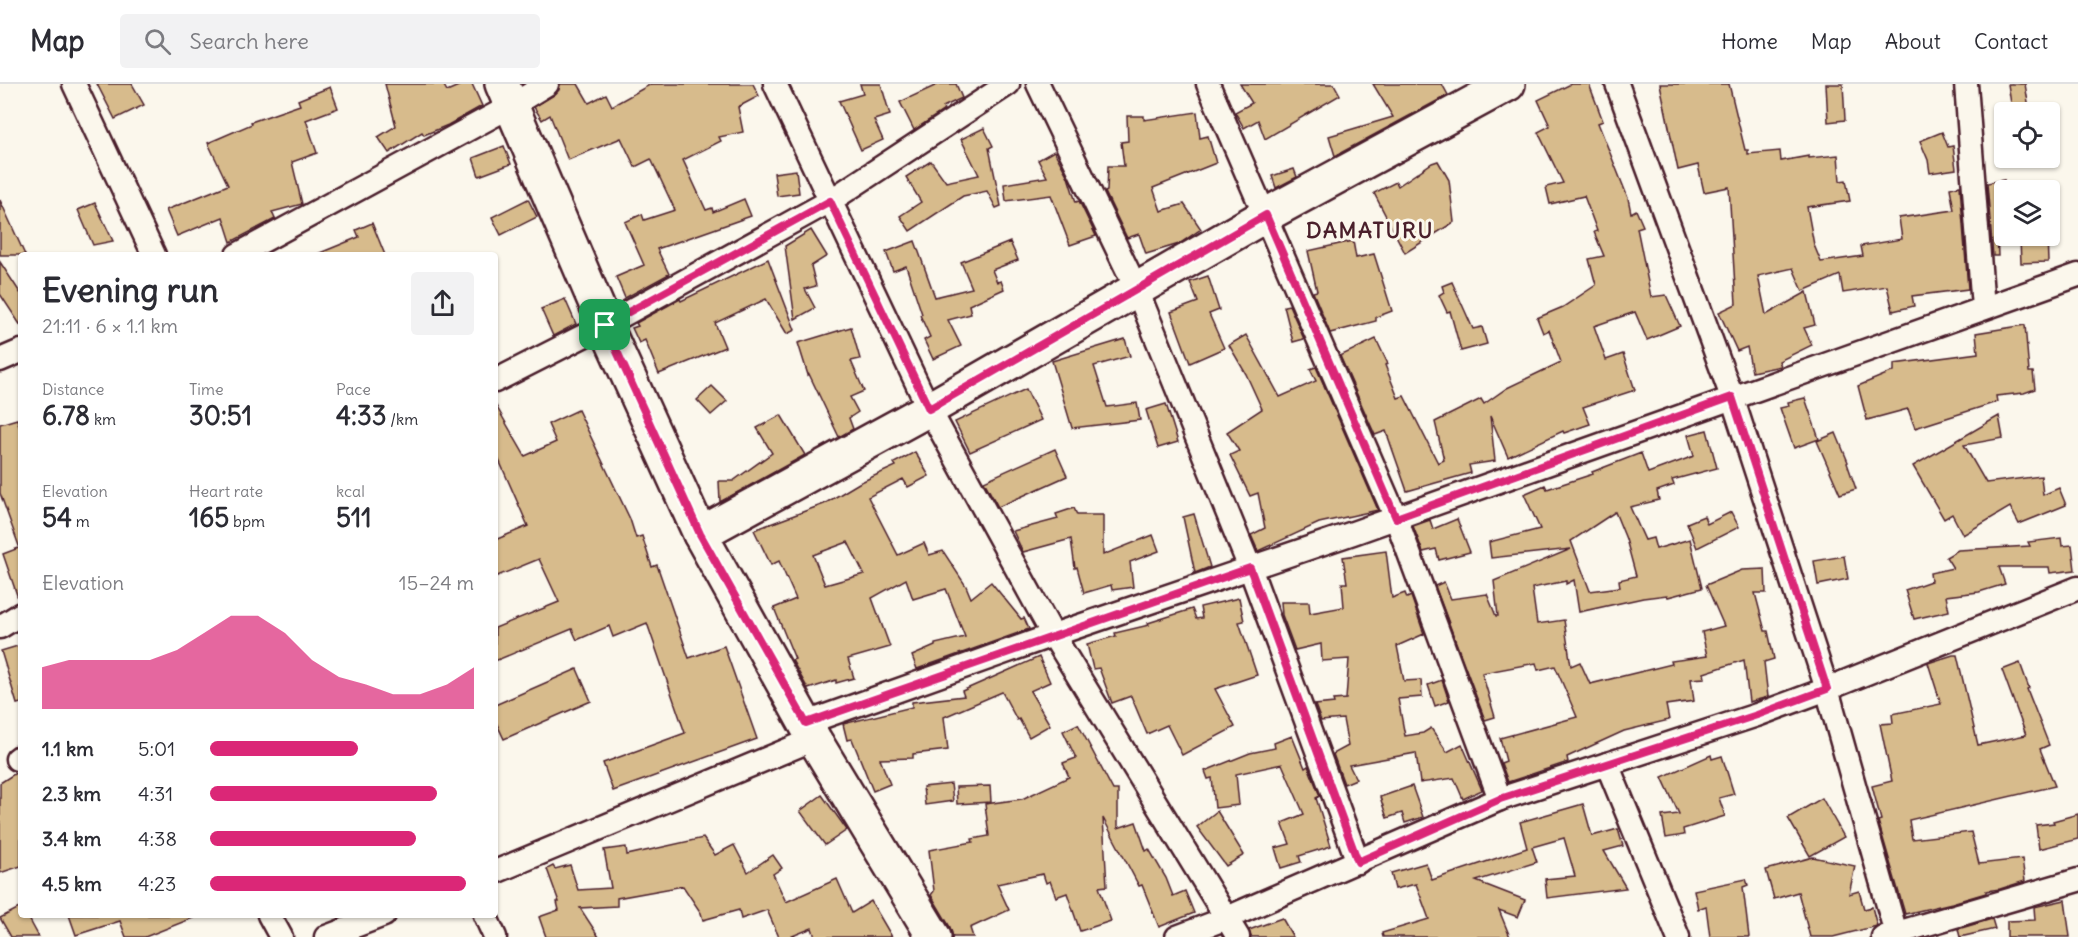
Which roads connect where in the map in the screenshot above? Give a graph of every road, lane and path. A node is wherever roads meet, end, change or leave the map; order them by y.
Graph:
1 (74, 84) edge
2 (547, 84) edge
3 (775, 84) edge
4 (1008, 84) edge
5 (1038, 84) edge
6 (1208, 84) edge
7 (1508, 84) edge
8 (1617, 84) edge
9 (1966, 84) edge
10 (507, 95) edge
11 (830, 201) junction
12 (1266, 215) junction
13 (152, 252) edge
14 (242, 252) edge
15 (2078, 275) edge
16 (1137, 290) junction
17 (1983, 308) junction
18 (605, 325) junction
19 (18, 352) edge
20 (0, 360) edge
21 (498, 379) edge
22 (1732, 397) junction
23 (929, 409) junction
24 (1396, 518) junction
25 (700, 534) junction
26 (1250, 568) junction
27 (2078, 588) edge
28 (18, 616) edge
29 (0, 627) edge
30 (1053, 635) junction
31 (1827, 689) junction
32 (810, 731) junction
33 (1608, 764) junction
34 (1500, 799) junction
35 (1358, 862) junction
36 (498, 871) edge
37 (2078, 880) edge
38 (271, 918) edge
39 (376, 918) edge
40 (486, 918) edge
41 (1233, 928) edge
42 (1892, 936) edge
43 (281, 937) edge
44 (326, 937) edge
45 (495, 937) edge
46 (934, 937) edge
47 (1177, 937) edge
48 (1678, 937) edge

1 - 13 street
2 - 10 street
3 - 11 street
4 - 11 street
5 - 16 street
6 - 12 street
7 - 12 street
8 - 22 street
9 - 17 street
10 - 14 street
10 - 18 street
11 - 18 street
11 - 23 street
12 - 16 street
12 - 24 street
15 - 17 street
16 - 23 street
16 - 26 street
17 - 22 street
18 - 21 street
18 - 25 street
19 - 20 street
22 - 24 street
22 - 31 street
23 - 25 street
23 - 30 street
24 - 26 street
24 - 34 street
25 - 32 street
26 - 30 street
26 - 35 street
27 - 31 street
28 - 29 street
30 - 32 street
30 - 41 street
31 - 33 street
31 - 42 street
32 - 36 street
32 - 46 street
33 - 34 street
33 - 48 street
34 - 35 street
35 - 41 street
37 - 42 street
38 - 43 street
39 - 44 street
40 - 45 street
41 - 47 street

